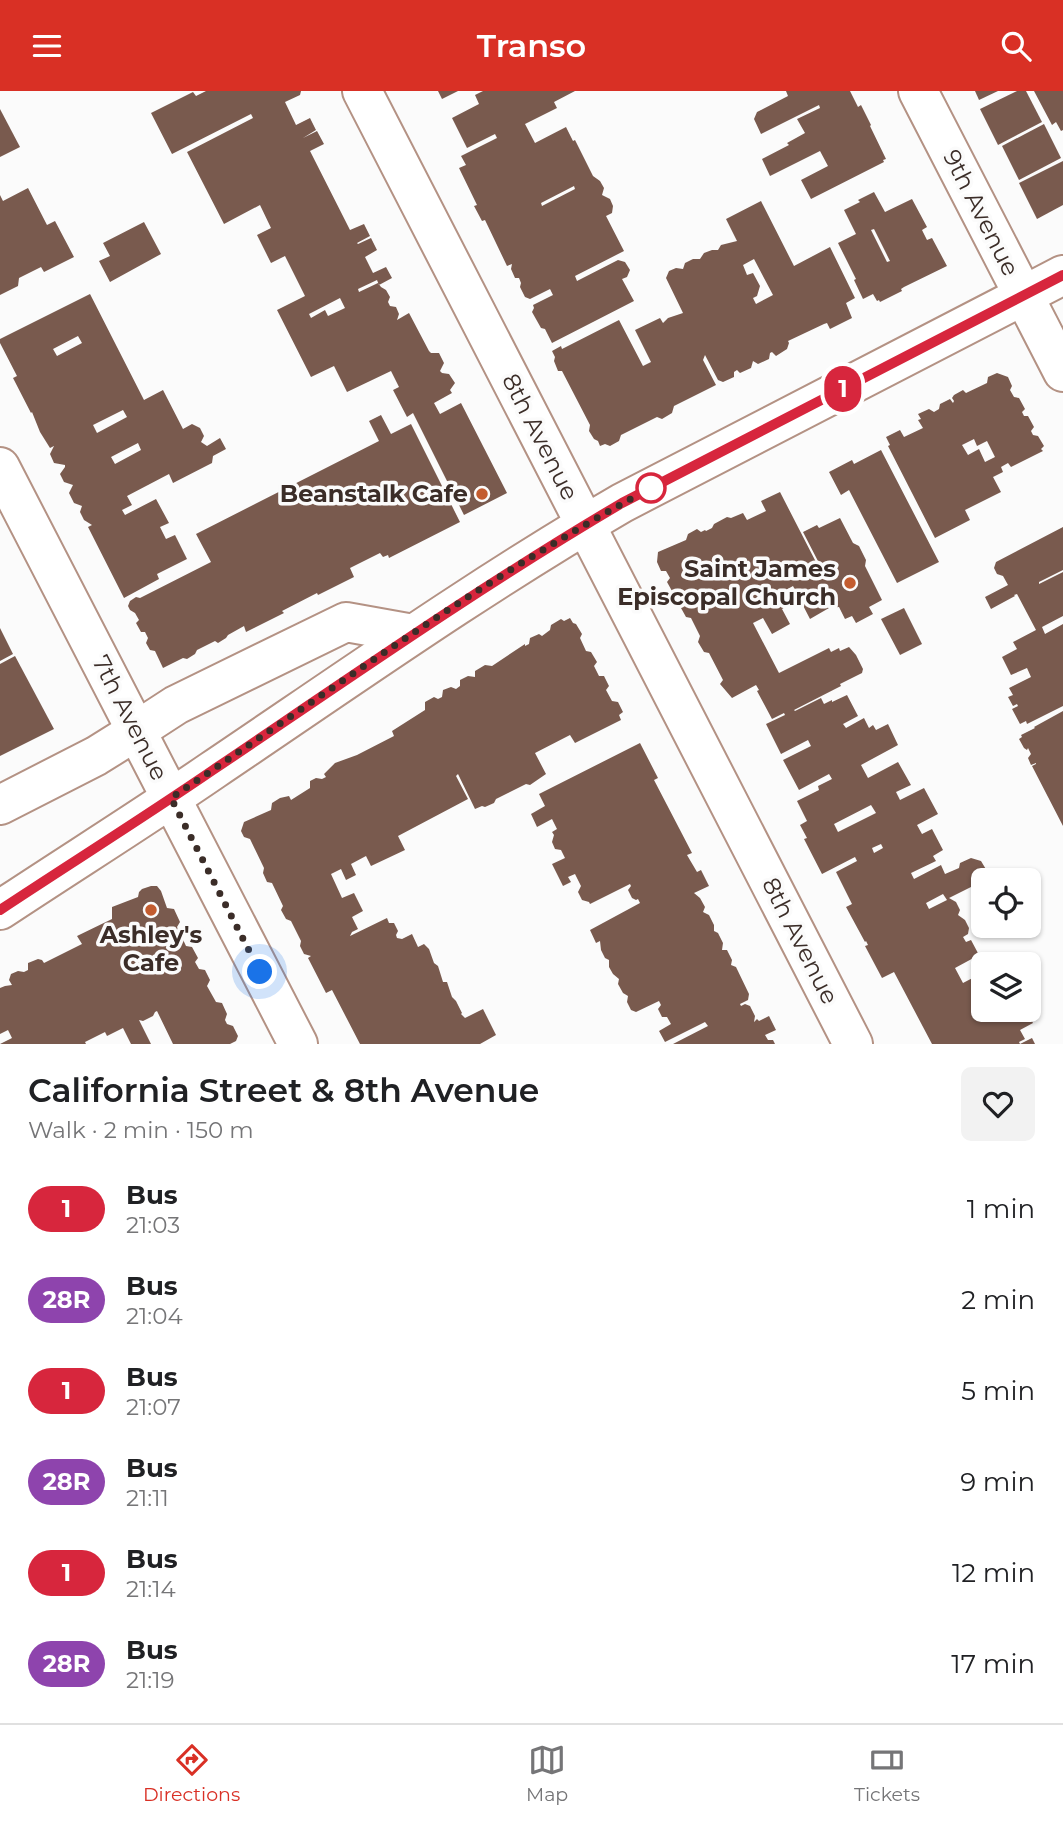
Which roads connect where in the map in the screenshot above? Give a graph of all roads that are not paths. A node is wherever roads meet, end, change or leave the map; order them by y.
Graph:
1 (362, 91) edge
2 (918, 91) edge
3 (1063, 275) edge
4 (1024, 296) junction
5 (1063, 372) edge
6 (0, 467) edge
7 (585, 524) junction
8 (413, 634) junction
9 (136, 731) junction
10 (171, 798) junction
11 (0, 805) edge
12 (0, 909) edge
13 (298, 1044) edge
14 (853, 1044) edge

1 - 7 street, 8th Avenue
2 - 4 street, 9th Avenue
3 - 4 street
4 - 5 street, 9th Avenue
4 - 7 street
6 - 9 street, 7th Avenue
7 - 8 street
7 - 14 street, 8th Avenue
8 - 9 street
8 - 10 street
9 - 10 street, 7th Avenue
9 - 11 street
10 - 12 street
10 - 13 street, 7th Avenue

